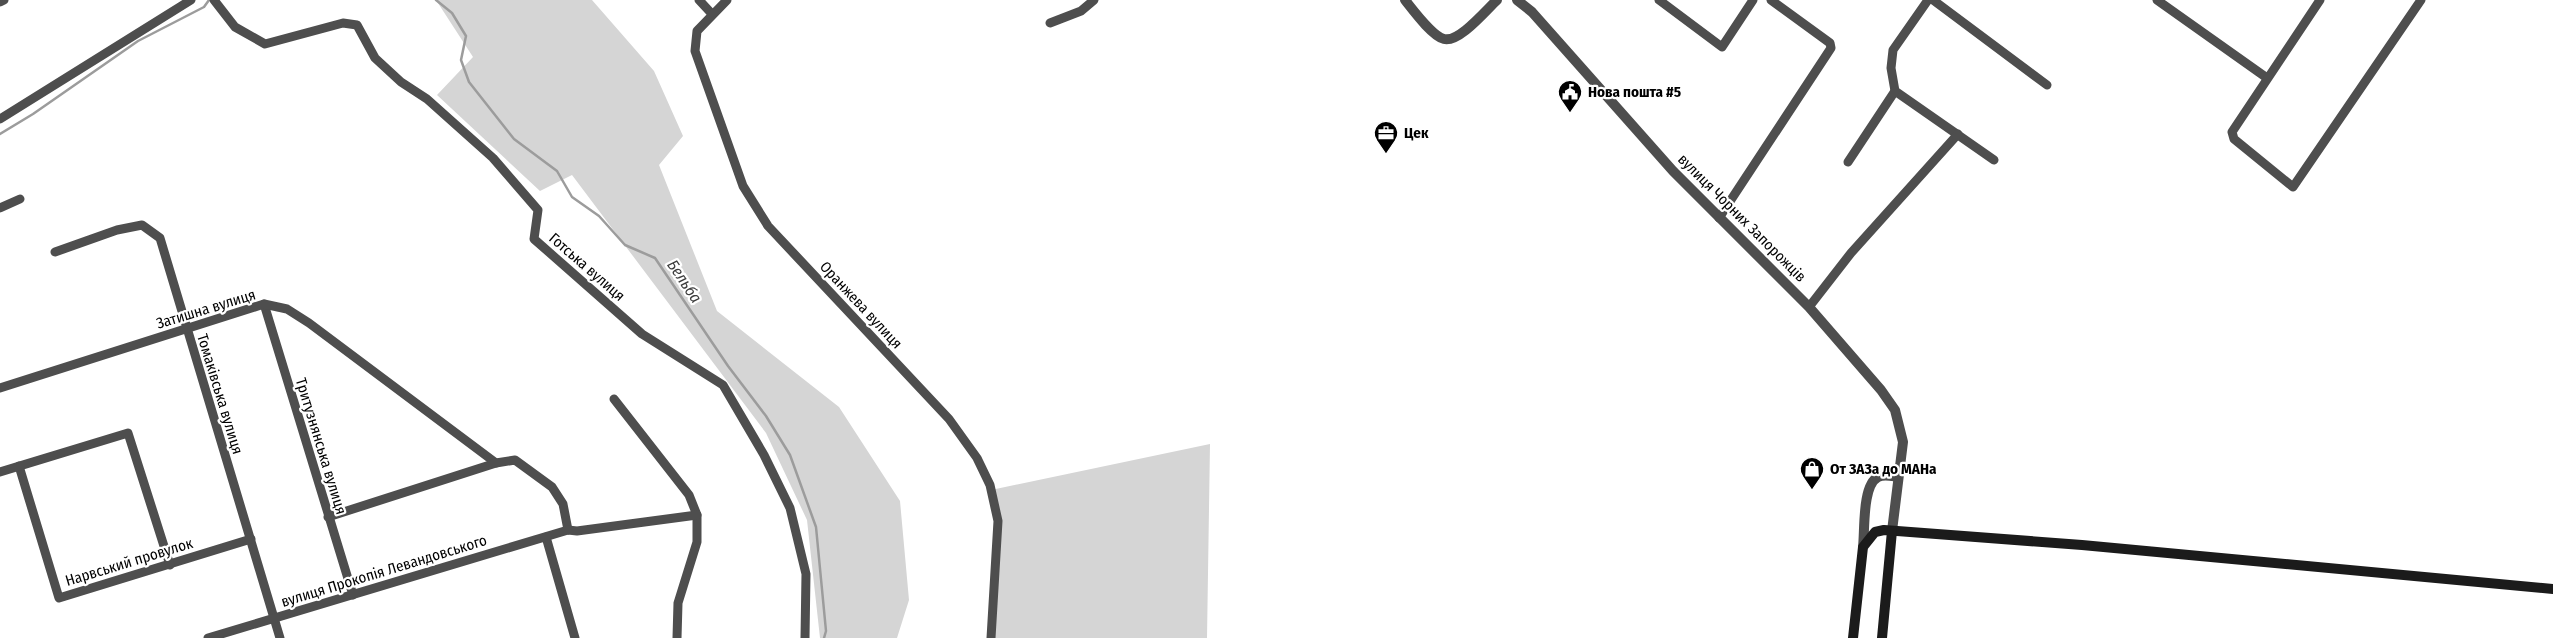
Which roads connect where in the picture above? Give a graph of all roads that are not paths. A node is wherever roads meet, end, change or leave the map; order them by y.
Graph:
1 (4, 0) edge
2 (191, 0) edge
3 (699, 0) edge
4 (727, 0) edge
5 (1094, 0) edge
6 (1405, 0) edge
7 (1496, 0) edge
8 (1518, 0) edge
9 (1659, 0) edge
10 (1753, 0) edge
11 (1771, 0) edge
12 (2157, 0) edge
13 (2320, 0) edge
14 (2421, 0) edge
15 (1935, 1) edge
16 (0, 2) edge
17 (216, 3) edge
18 (712, 14) junction
19 (1050, 24) dead end
20 (2267, 78) junction
21 (2047, 85) dead end
22 (1895, 91) junction
23 (0, 119) edge
24 (1958, 134) junction
25 (1994, 160) dead end
26 (1848, 162) dead end
27 (20, 199) dead end
28 (0, 208) edge
29 (1719, 218) junction
30 (55, 252) dead end
31 (264, 304) junction
32 (1809, 307) junction
33 (185, 329) junction
34 (0, 388) edge
35 (614, 399) dead end
36 (496, 463) junction
37 (19, 466) junction
38 (0, 472) edge
39 (1898, 477) junction
40 (697, 515) junction
41 (328, 517) junction
42 (568, 530) junction
43 (1892, 531) junction
44 (546, 537) junction
45 (251, 539) junction
46 (1863, 547) junction
47 (170, 565) junction
48 (2553, 589) edge
49 (353, 595) junction
50 (274, 618) junction
51 (208, 638) edge
52 (280, 638) edge
53 (575, 638) edge
54 (677, 638) edge
55 (805, 638) edge
56 (991, 638) edge
57 (1853, 638) edge
58 (1882, 638) edge

1 - 16 street
2 - 23 street
3 - 18 street
4 - 18 street, Оранжева вулиця
5 - 19 street
6 - 7 street
8 - 29 street, вулиця Чорних Запорожців
9 - 10 street
11 - 29 street
12 - 20 street
13 - 20 street
14 - 20 street
15 - 21 street
15 - 22 street
17 - 55 street, Готська вулиця
18 - 56 street, Оранжева вулиця
22 - 24 street
22 - 26 street
24 - 25 street
24 - 32 street
27 - 28 street
29 - 32 street, вулиця Чорних Запорожців
30 - 33 street, Томаківська вулиця
31 - 33 street, Затишна вулиця
31 - 36 street, Затишна вулиця
31 - 41 street, Тритузнянська вулиця
32 - 39 street, вулиця Чорних Запорожців
33 - 34 street, Затишна вулиця
33 - 45 street, Томаківська вулиця
35 - 40 street
36 - 41 street
36 - 42 street
37 - 38 street
37 - 47 street
37 - 47 street, Нарвський провулок
39 - 43 street, вулиця Чорних Запорожців
39 - 46 street
40 - 42 street, вулиця Прокопія Левандовського
40 - 54 street
41 - 49 street, Тритузнянська вулиця
42 - 44 street, вулиця Прокопія Левандовського
43 - 46 main road
43 - 48 main road
43 - 58 main road, вулиця Чорних Запорожців
44 - 49 street, вулиця Прокопія Левандовського
44 - 53 street
45 - 47 street, Нарвський провулок
45 - 50 street, Томаківська вулиця
46 - 57 main road
49 - 50 street, вулиця Прокопія Левандовського
50 - 51 street, вулиця Прокопія Левандовського
50 - 52 street, Томаківська вулиця

